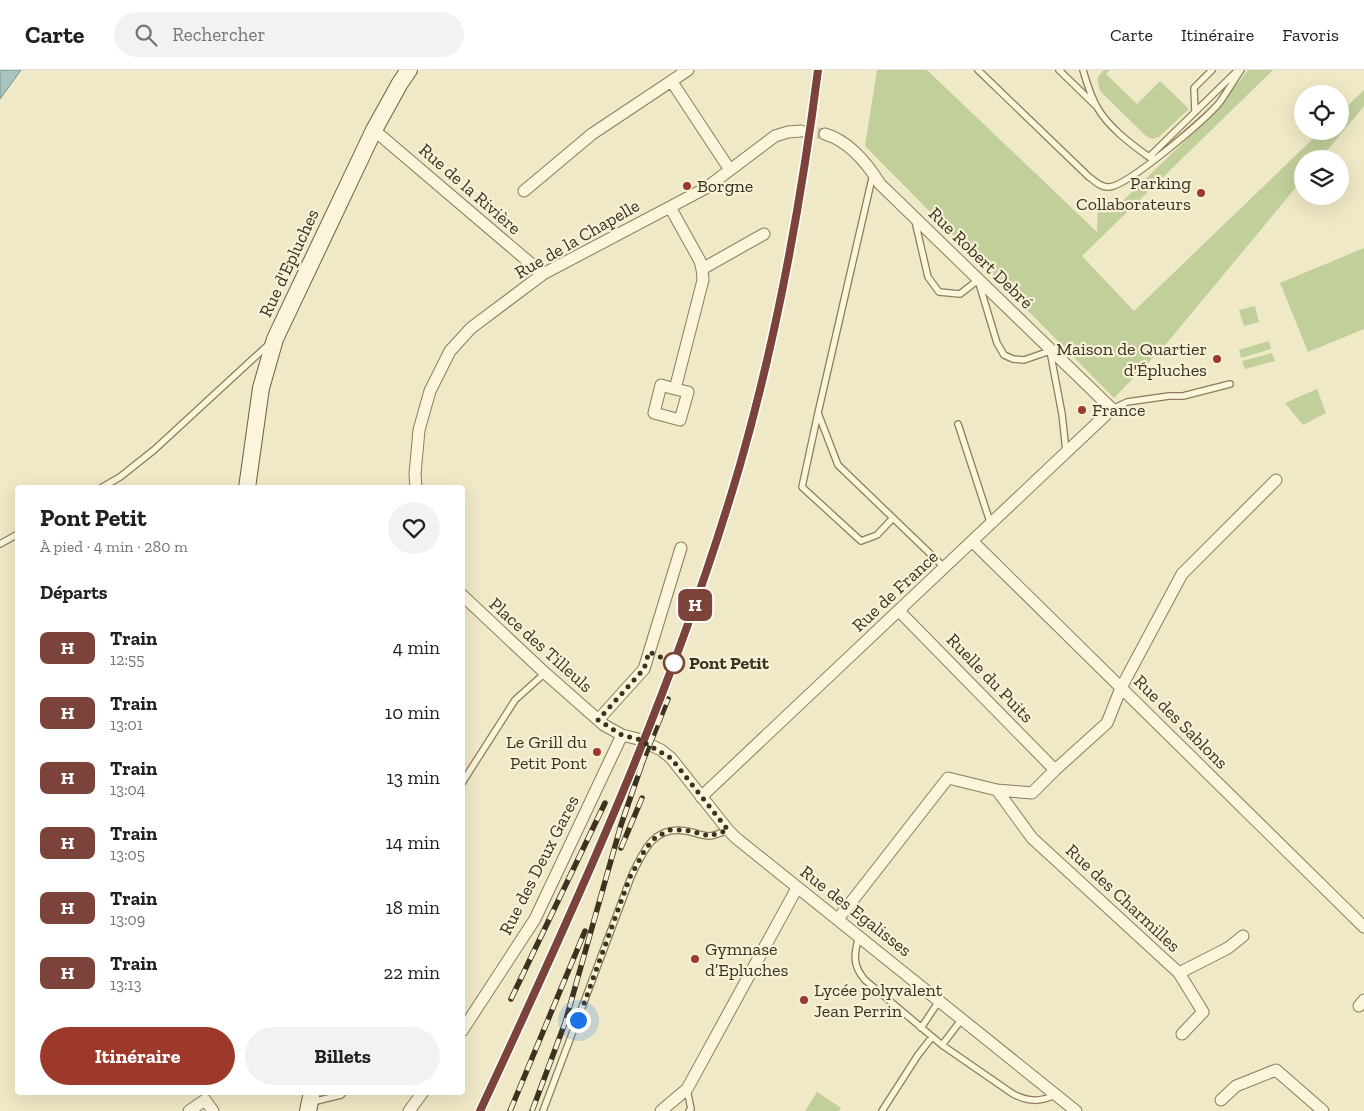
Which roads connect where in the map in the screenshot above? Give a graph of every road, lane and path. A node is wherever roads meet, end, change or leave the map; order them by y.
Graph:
1 (409, 70) edge
2 (688, 70) edge
3 (978, 70) edge
4 (1059, 70) edge
5 (1083, 70) edge
6 (1212, 70) edge
7 (1239, 70) edge
8 (672, 82) junction
9 (1098, 108) junction
10 (1195, 112) junction
11 (374, 130) junction
12 (801, 131) tunnel mouth
13 (825, 134) tunnel mouth
14 (1149, 157) junction
15 (1158, 157) junction
16 (730, 170) junction
17 (873, 173) junction
18 (524, 191) dead end
19 (670, 207) junction
20 (914, 217) junction
21 (764, 234) dead end
22 (702, 269) junction
23 (543, 274) junction
24 (978, 280) junction
25 (275, 339) junction
26 (1050, 350) junction
27 (1230, 384) dead end
28 (675, 388) dead end
29 (1112, 409) junction
30 (818, 414) junction
31 (958, 424) dead end
32 (1066, 453) junction
33 (1276, 480) dead end
34 (107, 485) edge
35 (247, 485) edge
36 (416, 485) edge
37 (894, 518) junction
38 (991, 525) junction
39 (15, 536) edge
40 (973, 542) junction
41 (0, 544) edge
42 (681, 548) dead end
43 (944, 568) junction
44 (465, 599) edge
45 (900, 611) junction
46 (546, 673) junction
47 (1121, 688) junction
48 (598, 720) junction
49 (622, 735) junction
50 (1055, 770) junction
51 (465, 778) edge
52 (997, 790) junction
53 (701, 797) junction
54 (728, 830) junction
55 (797, 888) junction
56 (838, 919) junction
57 (1364, 927) edge
58 (859, 936) junction
59 (1243, 936) dead end
60 (1179, 973) junction
61 (938, 1001) junction
62 (962, 1019) junction
63 (465, 1026) edge
64 (921, 1028) junction
65 (1182, 1034) dead end
66 (932, 1037) junction
67 (942, 1045) junction
68 (687, 1089) junction
69 (341, 1095) edge
70 (421, 1095) edge
71 (1055, 1095) junction
72 (206, 1096) edge
73 (1222, 1100) dead end
74 (310, 1102) edge
75 (189, 1111) edge
76 (213, 1111) edge
77 (408, 1111) edge
78 (543, 1111) edge
79 (660, 1111) edge
80 (689, 1111) edge
81 (882, 1111) edge
82 (1076, 1111) edge
83 (1323, 1111) edge

1 - 11 street, Rue d'Epluches
2 - 8 street
3 - 15 lane
4 - 9 lane
5 - 9 lane
6 - 10 lane
7 - 10 lane
7 - 15 lane
8 - 16 street
8 - 18 street
9 - 14 lane
10 - 14 lane
11 - 23 street, Rue de la Rivière
11 - 25 street, Rue d'Epluches
12 - 16 street, Rue de la Chapelle
13 - 17 street, Rue Robert Debré
14 - 15 lane
16 - 19 street, Rue de la Chapelle
17 - 20 street, Rue Robert Debré
17 - 30 lane
19 - 22 street
19 - 23 street, Rue de la Chapelle
20 - 24 street, Rue Robert Debré
20 - 24 lane
21 - 22 street
22 - 28 street
23 - 36 street, Rue de la Chapelle
24 - 26 street, Rue Robert Debré
24 - 26 lane
25 - 34 lane
25 - 35 street, Rue d'Epluches
26 - 29 street, Rue Robert Debré
26 - 32 lane
27 - 29 lane
29 - 32 street, Rue de France
30 - 37 lane
30 - 37 lane
31 - 38 lane
32 - 38 street, Rue de France
33 - 47 street
37 - 43 lane
38 - 40 street, Rue de France
39 - 41 lane
40 - 43 street, Rue de France
40 - 47 street, Rue des Sablons
42 - 48 street
43 - 45 street, Rue de France
44 - 46 street, Place des Tilleuls
45 - 50 street, Ruelle du Puits
45 - 53 street, Rue de France
46 - 48 street, Place des Tilleuls
46 - 51 lane
47 - 50 street
47 - 57 street, Rue des Sablons
48 - 49 street, Place des Tilleuls
49 - 53 street, Rue des Egalisses
49 - 63 street, Rue des Deux Gares
50 - 52 street
52 - 56 street
52 - 60 street, Rue des Charmilles
53 - 54 street, Rue des Egalisses
54 - 55 street, Rue des Egalisses
54 - 78 lane
55 - 56 street, Rue des Egalisses
55 - 68 street
56 - 58 street, Rue des Egalisses
58 - 61 street, Rue des Egalisses
58 - 64 lane
59 - 60 street
60 - 65 street, Rue des Charmilles
61 - 62 street, Rue des Egalisses
61 - 64 lane
62 - 67 lane
62 - 71 street, Rue des Egalisses
64 - 66 lane
66 - 67 lane
66 - 81 lane
67 - 71 lane
68 - 79 street
68 - 80 lane
69 - 74 lane
70 - 77 street
71 - 82 street, Rue des Egalisses
72 - 75 street
72 - 76 street
73 - 83 street

